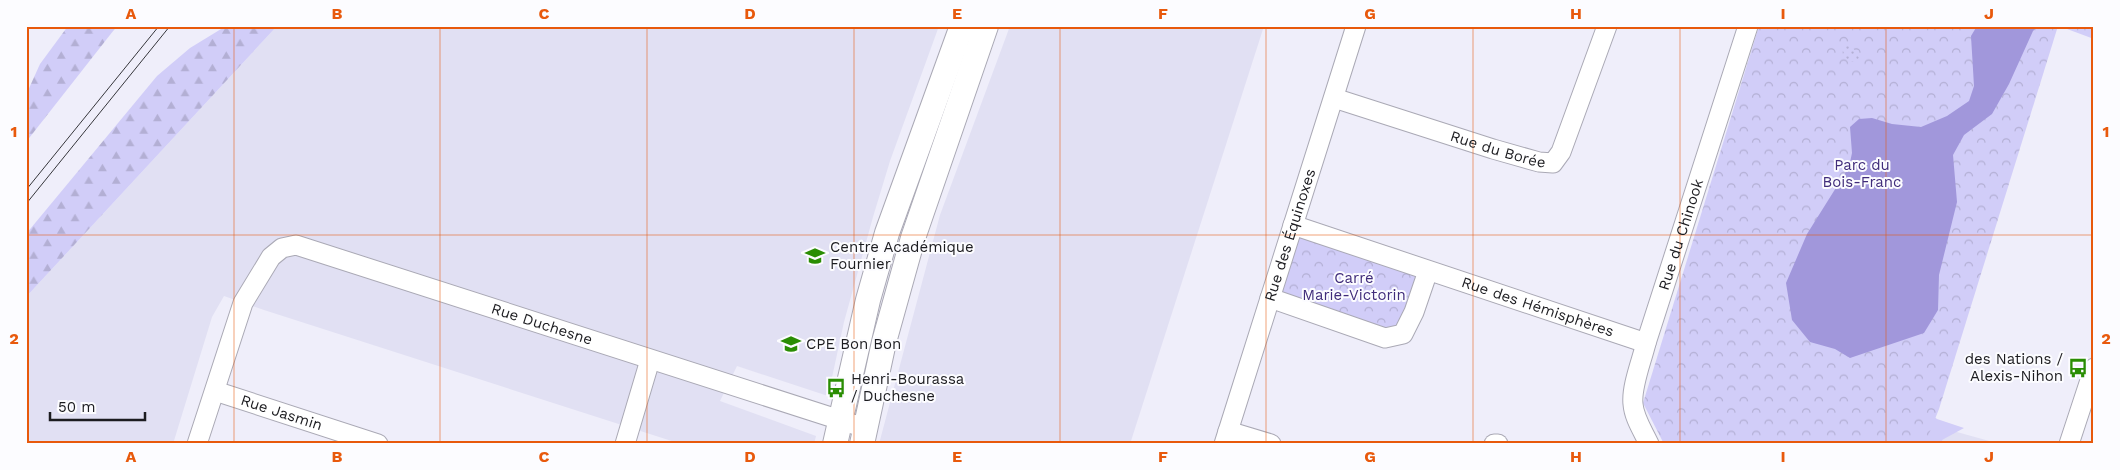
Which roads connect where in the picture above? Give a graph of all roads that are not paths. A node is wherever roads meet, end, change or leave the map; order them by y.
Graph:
1 (962, 26) edge
2 (986, 26) edge
3 (1356, 26) edge
4 (1607, 26) edge
5 (1748, 26) edge
6 (1334, 98) junction
7 (1293, 225) junction
8 (1428, 271) junction
9 (1270, 298) junction
10 (1646, 343) junction
11 (650, 360) junction
12 (2094, 368) edge
13 (214, 391) junction
14 (840, 420) junction
15 (864, 436) edge
16 (1226, 437) edge
17 (197, 444) edge
18 (378, 444) edge
19 (624, 444) edge
20 (835, 444) edge
21 (1271, 444) edge
22 (1494, 444) edge
23 (1498, 444) edge
24 (1649, 444) edge
25 (2070, 444) edge

1 - 14 main road
2 - 15 main road
3 - 6 street, Rue des Équinoxes
4 - 6 street, Rue du Borée
5 - 10 street, Rue du Chinook
6 - 7 street, Rue des Équinoxes
7 - 8 street, Rue des Hémisphères
7 - 9 street, Rue des Équinoxes
8 - 9 street
8 - 10 street, Rue des Hémisphères
9 - 16 street, Rue des Équinoxes
10 - 24 street, Rue du Chinook
11 - 13 street, Rue Duchesne
11 - 14 street, Rue Duchesne
11 - 19 street
12 - 25 street
13 - 17 street, Rue Duchesne
13 - 18 street, Rue Jasmin
14 - 15 street, Rue Duchesne
14 - 20 main road
16 - 21 street
22 - 23 street

